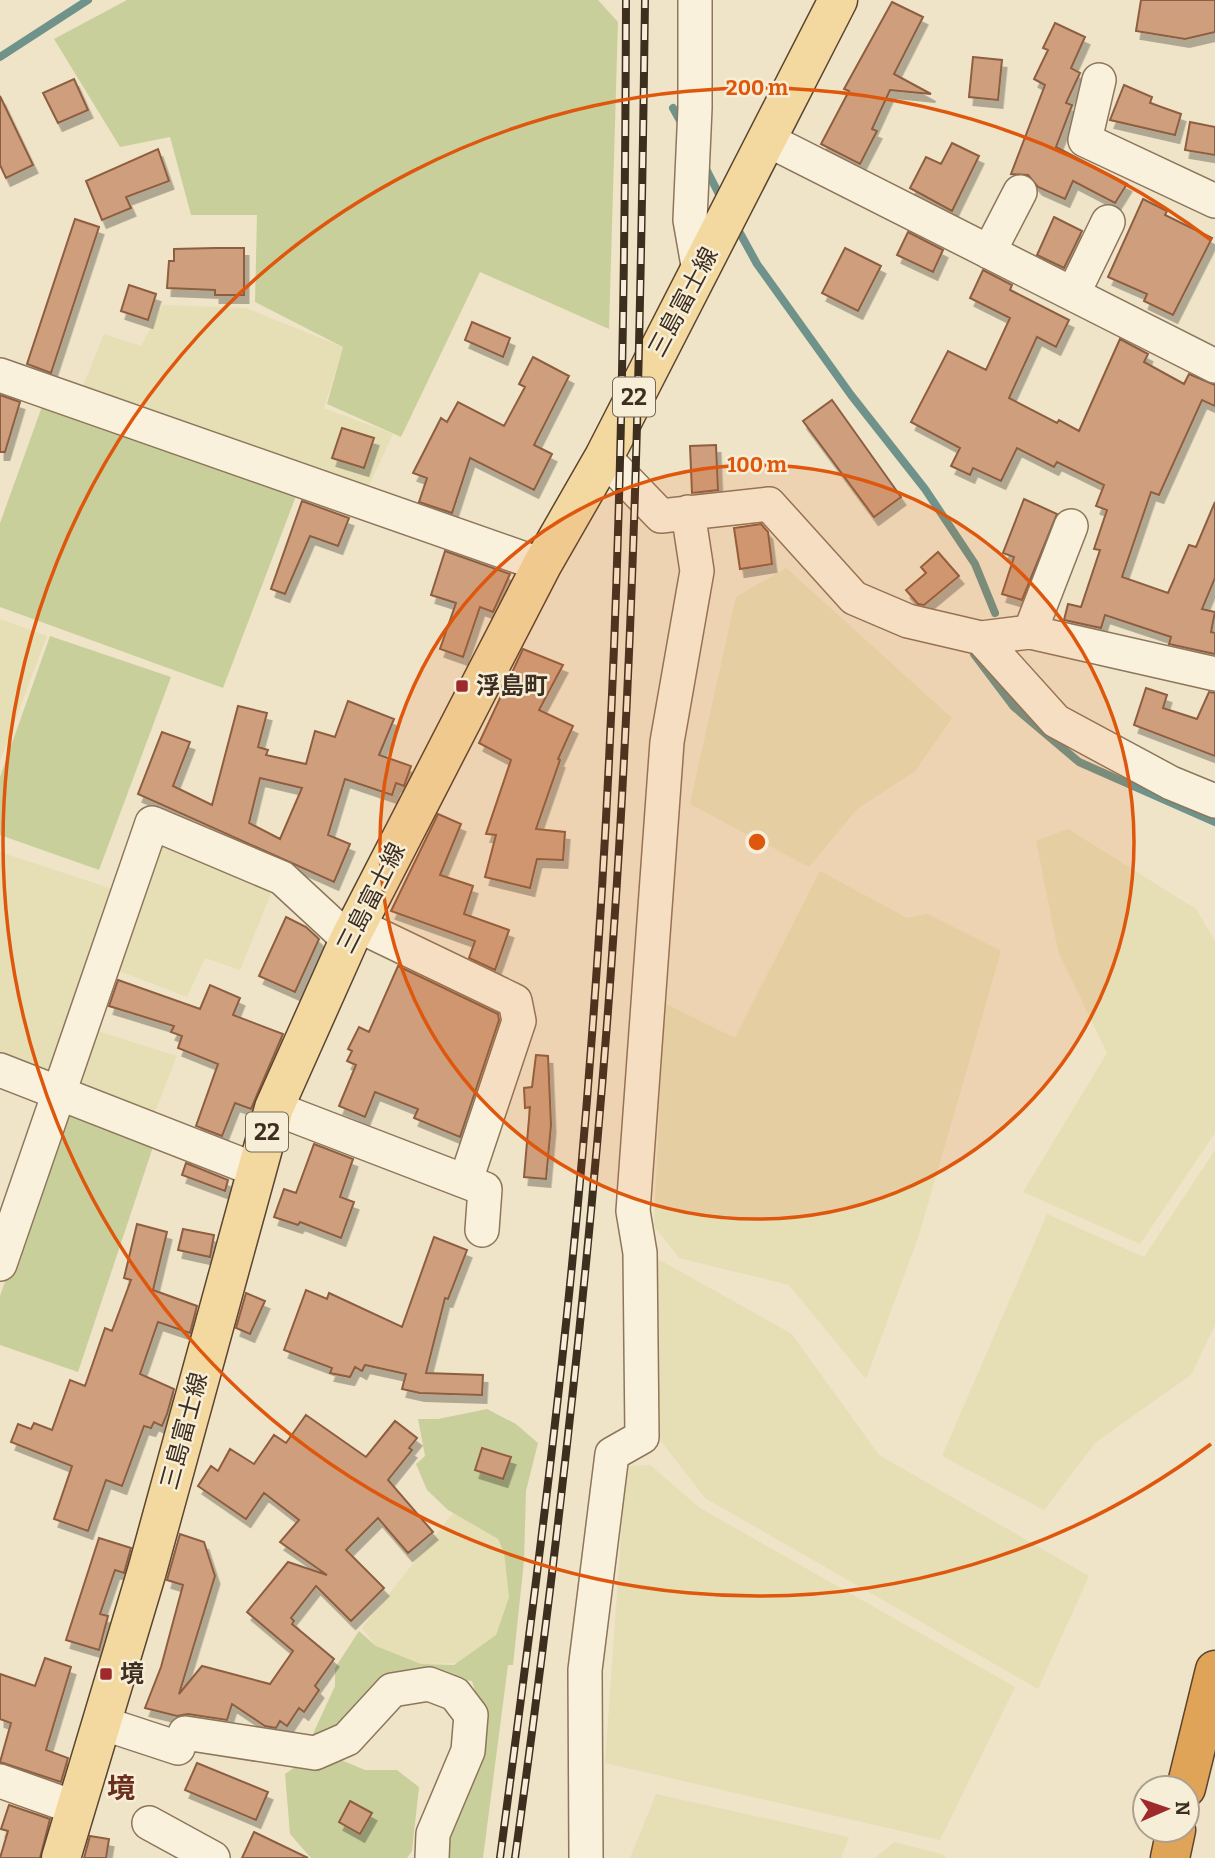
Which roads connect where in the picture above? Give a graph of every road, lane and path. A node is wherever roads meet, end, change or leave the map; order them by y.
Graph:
1 (695, 0) edge
2 (838, 0) edge
3 (1099, 80) dead end
4 (766, 139) junction
5 (1020, 192) dead end
6 (1215, 201) edge
7 (1108, 222) dead end
8 (989, 252) junction
9 (699, 271) junction
10 (1073, 294) junction
11 (1215, 366) edge
12 (0, 375) edge
13 (604, 457) junction
14 (688, 512) junction
15 (1071, 526) dead end
16 (541, 565) junction
17 (1030, 632) junction
18 (981, 638) junction
19 (1215, 674) edge
20 (1215, 801) edge
21 (353, 933) junction
22 (0, 1070) edge
23 (59, 1090) junction
24 (274, 1108) junction
25 (256, 1170) junction
26 (466, 1180) junction
27 (482, 1230) dead end
28 (0, 1264) edge
29 (1215, 1670) edge
30 (102, 1723) junction
31 (1189, 1774) edge
32 (0, 1780) edge
33 (76, 1808) junction
34 (149, 1823) dead end
35 (61, 1858) edge
36 (213, 1858) edge
37 (432, 1858) edge
38 (586, 1858) edge

1 - 9 street
2 - 4 main road, 三島富士線 / 22
3 - 6 street
4 - 8 street
4 - 9 main road, 三島富士線 / 22
5 - 8 street
7 - 10 street
8 - 10 street
9 - 13 main road, 三島富士線 / 22
10 - 11 street
12 - 16 street
13 - 14 street
13 - 16 main road, 三島富士線 / 22
14 - 18 street
14 - 38 street
15 - 17 street
16 - 21 main road, 三島富士線 / 22
17 - 18 street
17 - 19 street
18 - 20 street
21 - 23 street
21 - 24 main road, 三島富士線 / 22
21 - 26 street
22 - 23 street
23 - 25 street
23 - 28 street
24 - 25 main road, 三島富士線 / 22
24 - 26 street
25 - 30 main road, 三島富士線 / 22
26 - 27 street
29 - 31 highway
30 - 33 main road, 三島富士線 / 22
30 - 37 street
32 - 33 street
33 - 35 main road, 三島富士線 / 22
34 - 36 street

